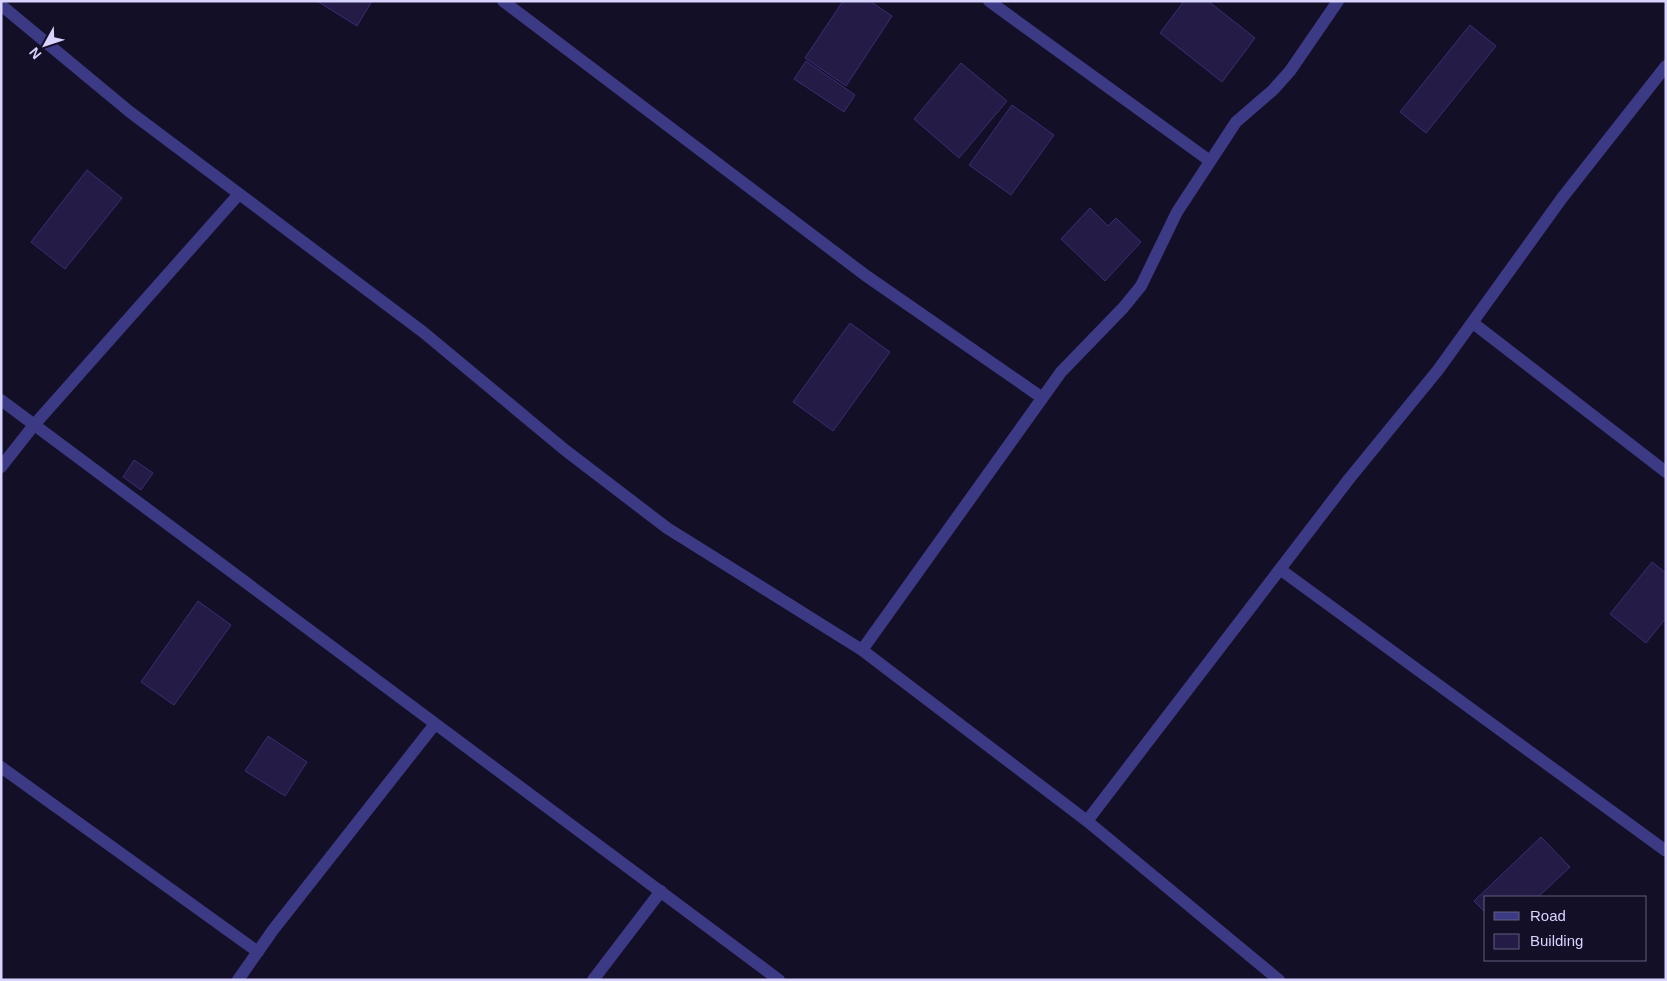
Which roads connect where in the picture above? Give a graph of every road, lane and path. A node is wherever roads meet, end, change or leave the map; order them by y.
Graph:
1 (503, 1) edge
2 (989, 1) edge
3 (1338, 1) edge
4 (1, 5) edge
5 (1666, 66) edge
6 (1210, 160) junction
7 (239, 194) junction
8 (1473, 323) junction
9 (1041, 398) junction
10 (1, 400) edge
11 (34, 424) junction
12 (1, 466) edge
13 (1666, 472) edge
14 (1281, 570) junction
15 (862, 650) junction
16 (435, 724) junction
17 (1, 767) edge
18 (1086, 821) junction
19 (1666, 851) edge
20 (661, 892) junction
21 (258, 952) junction
22 (238, 980) edge
23 (593, 980) edge
24 (779, 980) edge
25 (1279, 980) edge

1 - 9 street
2 - 6 street
3 - 6 street
4 - 7 street
5 - 8 street
6 - 9 street
7 - 11 street
7 - 15 street
8 - 13 street
8 - 14 street
9 - 15 street
10 - 11 street
11 - 12 street
11 - 16 street
14 - 18 street
14 - 19 street
15 - 18 street
16 - 20 street
16 - 21 street
17 - 21 street
18 - 25 street
20 - 23 street
20 - 24 street
21 - 22 street

